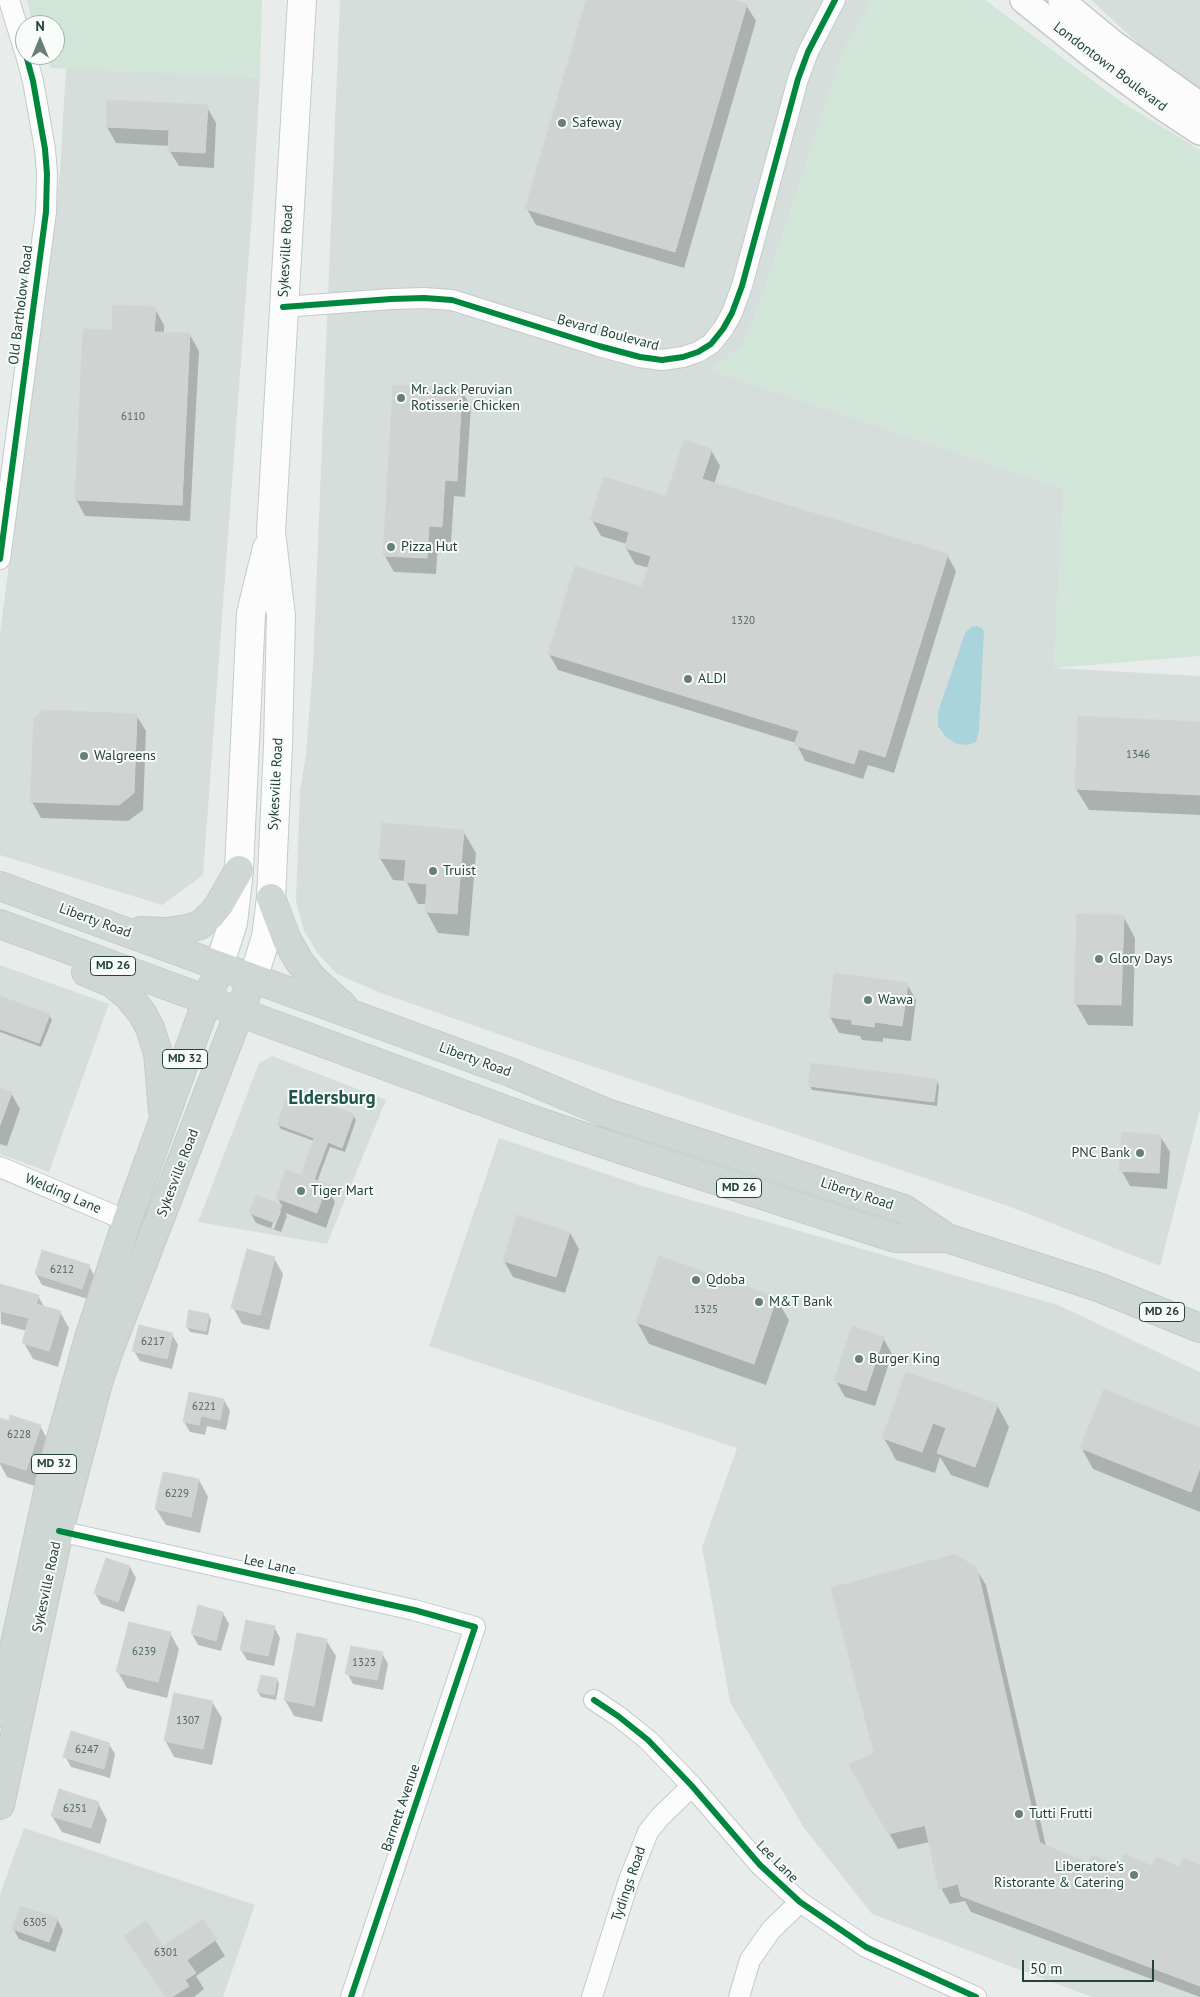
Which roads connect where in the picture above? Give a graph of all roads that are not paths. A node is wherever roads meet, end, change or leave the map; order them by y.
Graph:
1 (9, 0) edge
2 (302, 0) edge
3 (835, 0) edge
4 (1023, 0) edge
5 (1061, 0) edge
6 (15, 20) edge
7 (28, 65) edge
8 (1200, 106) edge
9 (1200, 132) edge
10 (283, 307) junction
11 (271, 532) junction
12 (0, 559) edge
13 (239, 870) junction
14 (0, 873) edge
15 (0, 886) edge
16 (29, 897) junction
17 (271, 898) junction
18 (10, 928) edge
19 (118, 930) junction
20 (219, 966) junction
21 (253, 979) junction
22 (207, 1000) junction
23 (240, 1012) junction
24 (354, 1015) junction
25 (164, 1119) junction
26 (0, 1167) edge
27 (127, 1221) junction
28 (947, 1238) junction
29 (1200, 1328) edge
30 (59, 1531) junction
31 (475, 1627) joint
32 (594, 1700) dead end
33 (0, 1713) edge
34 (692, 1786) junction
35 (0, 1805) edge
36 (800, 1902) junction
37 (970, 1996) edge
38 (352, 1997) edge
39 (592, 1997) edge
40 (739, 1997) edge

1 - 6 street, Old Bartholow Road
2 - 10 main road, Sykesville Road / MD 32
3 - 10 street, Bevard Boulevard
4 - 9 street, Londontown Boulevard
5 - 8 street, Londontown Boulevard
7 - 12 street, Old Bartholow Road
10 - 11 main road, Sykesville Road / MD 32
11 - 13 main road, Sykesville Road / MD 32
11 - 17 main road, Sykesville Road / MD 32
13 - 19 main road
13 - 20 main road, Sykesville Road / MD 32
14 - 16 street
15 - 16 main road, Liberty Road / MD 26
16 - 19 main road, Liberty Road / MD 26
17 - 21 main road, Sykesville Road / MD 32
17 - 24 main road
18 - 22 main road, Liberty Road / MD 26
18 - 25 main road
19 - 20 main road, Liberty Road / MD 26
20 - 21 main road, Liberty Road / MD 26
20 - 22 main road, Sykesville Road / MD 32
21 - 23 main road, Sykesville Road / MD 32
21 - 24 main road, Liberty Road / MD 26
22 - 23 main road, Liberty Road / MD 26
22 - 25 main road, Sykesville Road / MD 32
23 - 28 main road, Liberty Road / MD 26
23 - 30 main road, Sykesville Road / MD 32
24 - 28 main road, Liberty Road / MD 26
25 - 27 main road, Sykesville Road / MD 32
26 - 27 street, Welding Lane
27 - 33 main road, Sykesville Road / MD 32
28 - 29 main road, Liberty Road / MD 26
30 - 31 street, Lee Lane
30 - 35 main road, Sykesville Road / MD 32
31 - 38 street, Barnett Avenue
32 - 34 street, Lee Lane
34 - 36 street, Lee Lane
34 - 39 street, Tydings Road
36 - 37 street, Lee Lane
36 - 40 street

